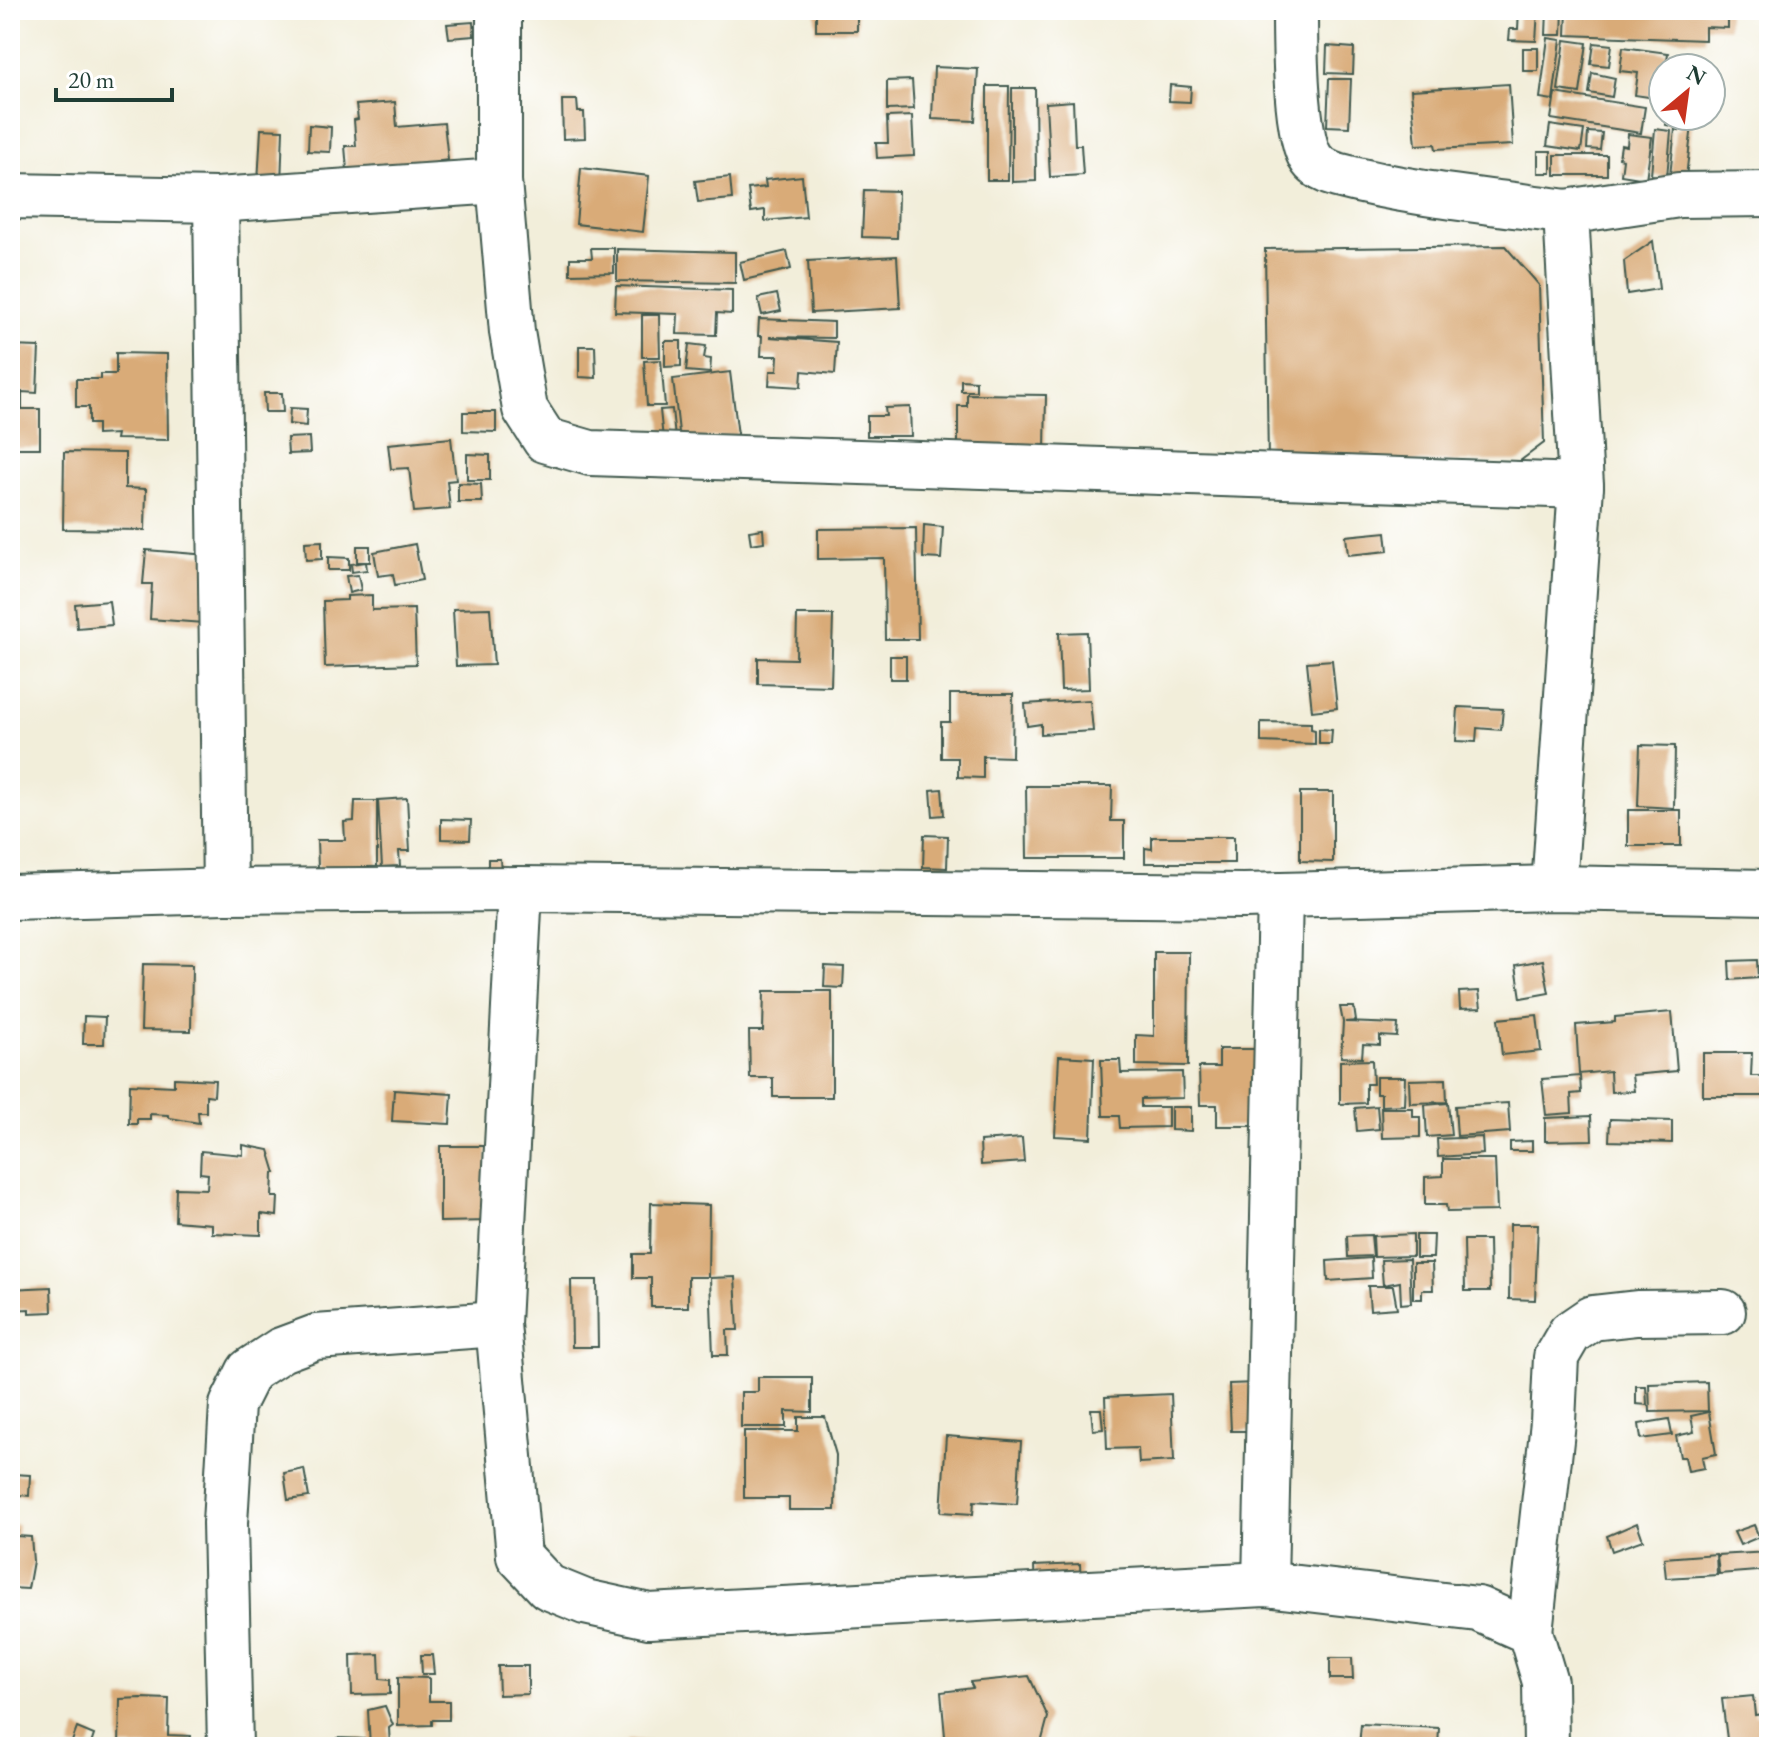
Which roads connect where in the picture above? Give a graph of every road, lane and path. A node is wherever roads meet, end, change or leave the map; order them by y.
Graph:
1 (499, 10) edge
2 (1295, 10) edge
3 (499, 181) junction
4 (1769, 194) edge
5 (10, 196) edge
6 (216, 200) junction
7 (1566, 212) junction
8 (1581, 486) junction
9 (1554, 888) junction
10 (520, 889) junction
11 (225, 891) junction
12 (1769, 892) edge
13 (1280, 895) junction
14 (10, 897) edge
15 (1723, 1312) dead end
16 (498, 1324) junction
17 (1265, 1584) junction
18 (1530, 1632) junction
19 (230, 1747) edge
20 (1546, 1747) edge

1 - 3 street
2 - 7 street
3 - 6 street
3 - 8 street
4 - 7 street
5 - 6 street
6 - 11 street
7 - 8 street
8 - 9 street
9 - 12 street
9 - 13 street
10 - 11 street
10 - 13 street
10 - 16 street
11 - 14 street
13 - 17 street
15 - 18 street
16 - 17 street
16 - 19 street
17 - 18 street
18 - 20 street

